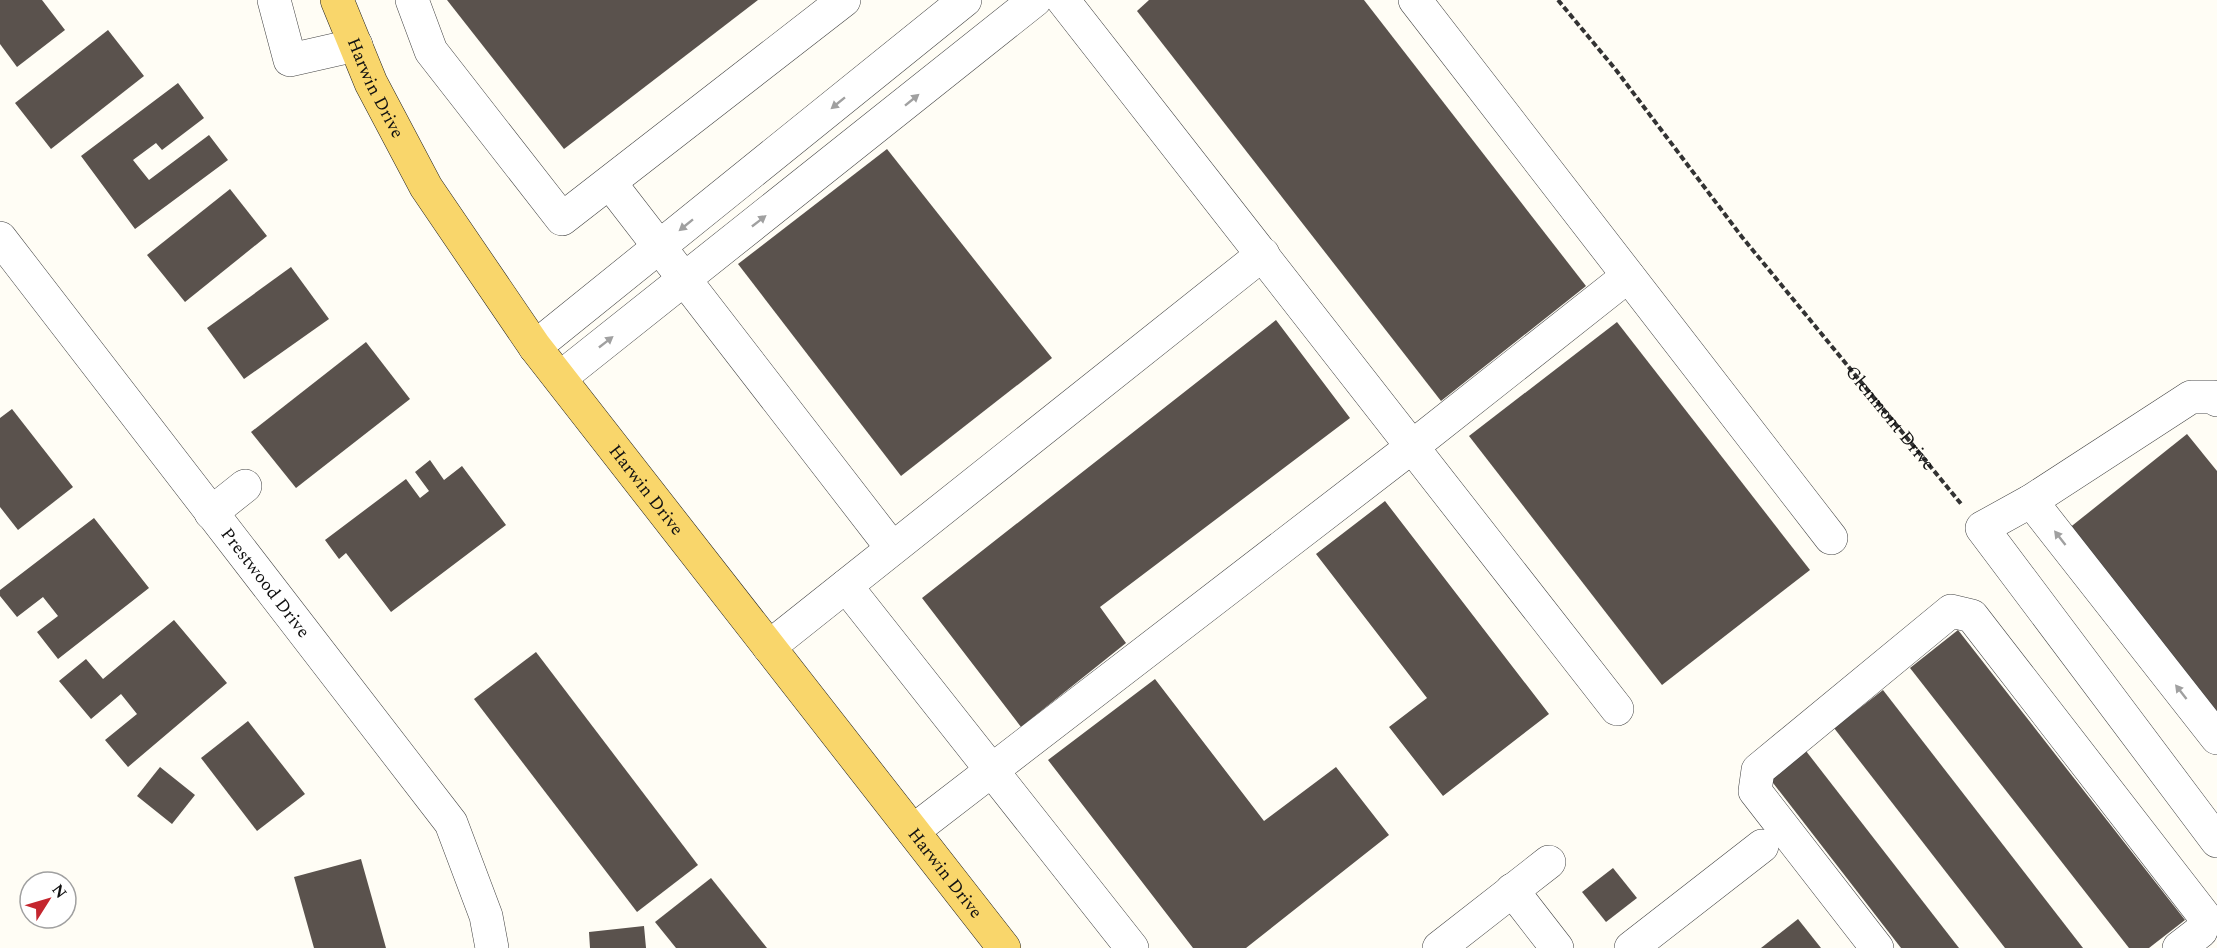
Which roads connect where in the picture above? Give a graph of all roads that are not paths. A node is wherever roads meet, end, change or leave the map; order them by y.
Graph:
1 (274, 0) edge
2 (337, 0) edge
3 (412, 0) edge
4 (844, 0) edge
5 (965, 0) edge
6 (1035, 0) edge
7 (1063, 0) edge
8 (1415, 0) edge
9 (356, 45) junction
10 (610, 183) junction
11 (0, 238) edge
12 (659, 247) junction
13 (1263, 254) junction
14 (1628, 276) junction
15 (684, 280) junction
16 (536, 346) junction
17 (560, 378) junction
18 (2217, 400) edge
19 (1413, 446) junction
20 (245, 486) dead end
21 (2031, 501) junction
22 (211, 513) junction
23 (1830, 538) dead end
24 (892, 549) junction
25 (846, 586) junction
26 (769, 647) junction
27 (1617, 708) dead end
28 (2217, 738) edge
29 (992, 772) junction
30 (913, 831) junction
31 (2215, 833) edge
32 (1762, 846) dead end
33 (1549, 862) dead end
34 (1512, 891) junction
35 (492, 948) edge
36 (1004, 948) edge
37 (1132, 948) edge
38 (1439, 948) edge
39 (1557, 948) edge
40 (1631, 948) edge
41 (1877, 948) edge
42 (2179, 948) edge

1 - 9 street
2 - 9 main road, Harwin Drive
3 - 10 street
4 - 10 street
5 -> 12 street
15 -> 6 street
7 - 13 street
8 - 14 street
9 - 16 main road, Harwin Drive
10 - 12 street
11 - 22 street, Prestwood Drive
12 - 15 street
12 - 16 street
13 - 19 street
13 - 24 street
14 - 19 street
14 - 23 street
17 -> 15 street
15 - 24 street
16 - 17 main road, Harwin Drive
17 - 26 main road, Harwin Drive
18 - 21 street
19 - 27 street
19 - 29 street
20 - 22 street
28 -> 21 street
21 - 31 street
22 - 35 street, Prestwood Drive
24 - 25 street
25 - 26 street
25 - 29 street
26 - 30 main road, Harwin Drive
29 - 30 street
29 - 37 street
30 - 36 main road, Harwin Drive
32 - 40 street
33 - 34 street
34 - 38 street
34 - 39 street
41 - 42 street

